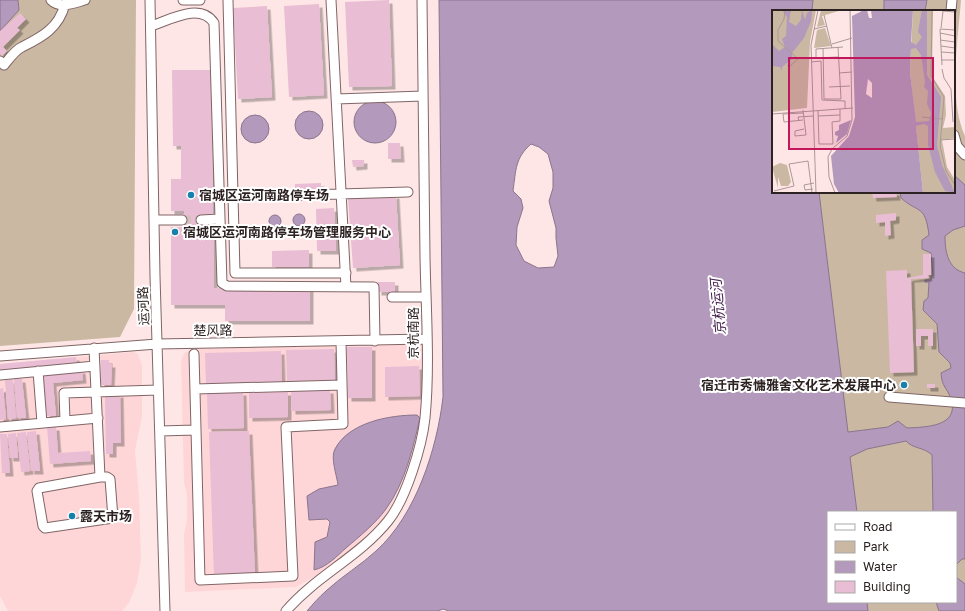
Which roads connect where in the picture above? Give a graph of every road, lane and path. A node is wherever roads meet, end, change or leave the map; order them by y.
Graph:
1 (51, 0) edge
2 (85, 0) edge
3 (150, 0) edge
4 (183, 0) edge
5 (200, 0) edge
6 (228, 0) edge
7 (332, 0) edge
8 (422, 0) edge
9 (952, 0) edge
10 (65, 4) junction
11 (951, 10) edge
12 (151, 26) junction
13 (0, 61) edge
14 (423, 96) junction
15 (336, 99) junction
16 (955, 139) edge
17 (965, 155) edge
18 (408, 192) dead end
19 (342, 194) junction
20 (271, 196) dead end
21 (154, 220) junction
22 (182, 220) tunnel mouth
23 (201, 220) tunnel mouth
24 (220, 220) junction
25 (346, 273) junction
26 (346, 287) junction
27 (392, 297) dead end
28 (426, 297) junction
29 (426, 339) junction
30 (341, 341) junction
31 (375, 341) junction
32 (157, 344) junction
33 (94, 348) junction
34 (194, 354) dead end
35 (0, 356) edge
36 (95, 366) junction
37 (38, 371) junction
38 (0, 375) edge
39 (342, 385) junction
40 (195, 389) junction
41 (158, 390) junction
42 (96, 392) junction
43 (889, 397) dead end
44 (965, 403) edge
45 (98, 418) junction
46 (65, 421) junction
47 (42, 423) junction
48 (0, 427) edge
49 (196, 430) junction
50 (160, 431) junction
51 (100, 477) junction
52 (165, 611) edge
53 (286, 611) edge

1 - 10 street
2 - 10 street
3 - 12 street, 运河路
4 - 5 street
6 - 25 street
7 - 15 street
8 - 14 street, 京杭南路
9 - 11 street
10 - 13 street
12 - 21 street, 运河路
12 - 24 street
14 - 15 street
14 - 28 street, 京杭南路
15 - 19 street
16 - 17 street
18 - 19 street
19 - 20 street
19 - 25 street
21 - 22 street
21 - 32 street, 运河路
23 - 24 street
24 - 26 street
25 - 26 street
26 - 31 street
27 - 28 street
28 - 29 street, 京杭南路
29 - 31 street, 楚风路
29 - 53 street, 京杭南路
30 - 31 street, 楚风路
30 - 32 street, 楚风路
30 - 39 street
32 - 33 street, 楚风路
32 - 41 street, 运河路
33 - 35 street, 楚风路
33 - 36 street
34 - 40 street
36 - 37 street
36 - 42 street
37 - 38 street
37 - 47 street
39 - 40 street
39 - 49 street
40 - 49 street
41 - 42 street
41 - 50 street, 运河路
42 - 45 street
42 - 46 street
43 - 44 street
45 - 46 street
45 - 51 street
46 - 47 street
47 - 48 street
49 - 50 street
50 - 52 street, 运河路
51 - 51 street

